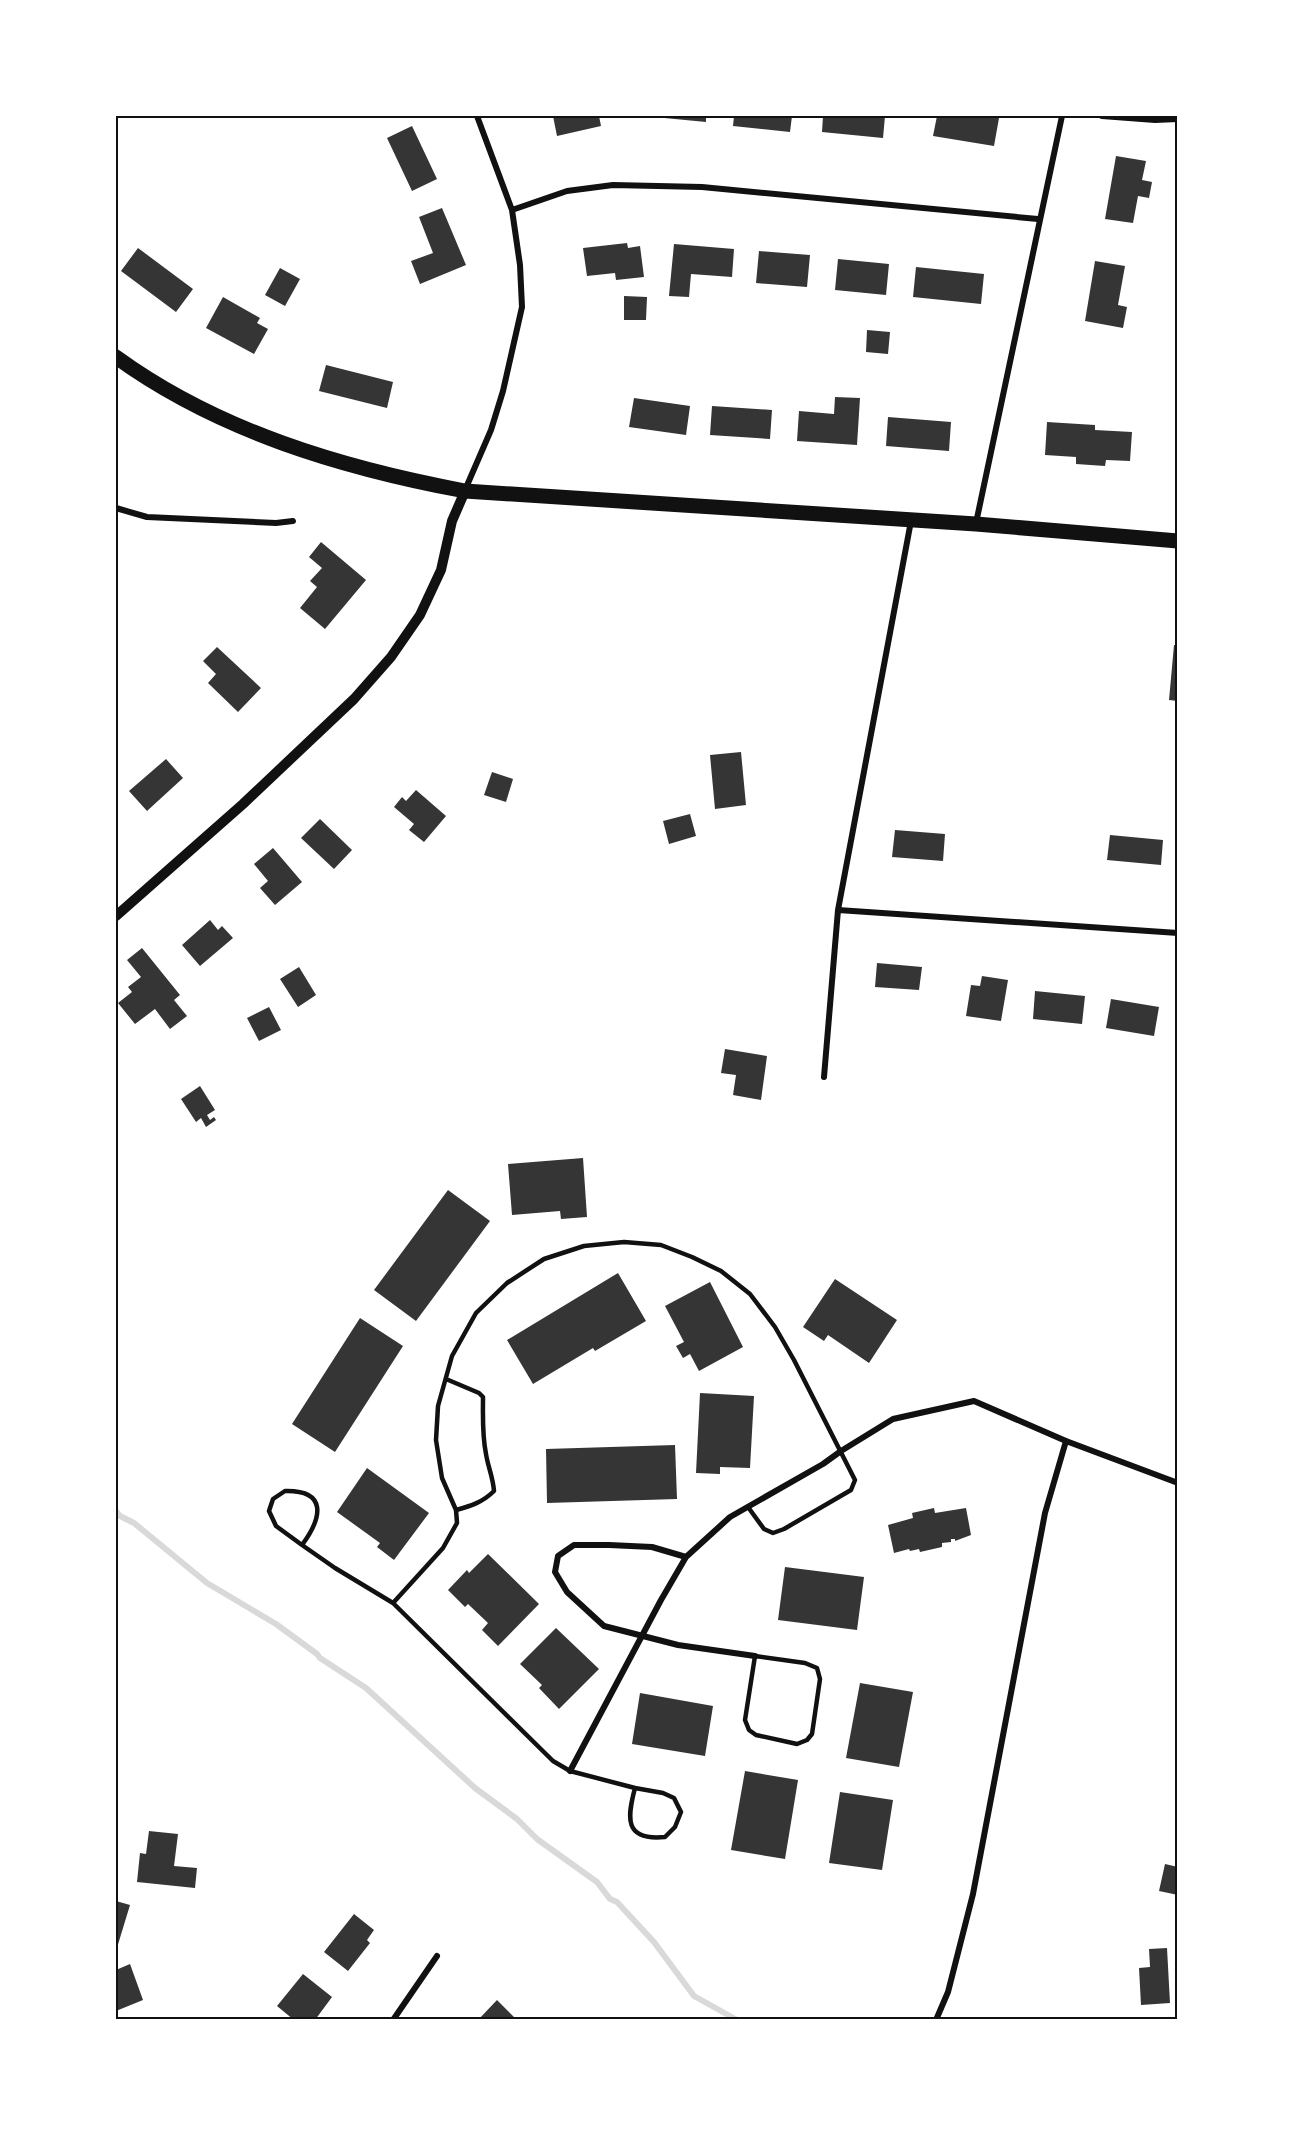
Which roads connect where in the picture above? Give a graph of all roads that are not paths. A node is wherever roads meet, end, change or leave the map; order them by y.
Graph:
1 (477, 116) edge
2 (1062, 116) edge
3 (1102, 116) edge
4 (1178, 119) edge
5 (512, 210) junction
6 (1038, 219) junction
7 (116, 357) edge
8 (465, 491) junction
9 (116, 508) edge
10 (911, 520) junction
11 (293, 521) dead end
12 (976, 524) junction
13 (1178, 541) edge
14 (838, 910) junction
15 (116, 916) edge
16 (1178, 933) edge
17 (824, 1077) dead end
18 (446, 1379) junction
19 (1066, 1441) junction
20 (841, 1451) junction
21 (1178, 1483) edge
22 (748, 1507) junction
23 (456, 1510) junction
24 (302, 1545) junction
25 (686, 1557) junction
26 (393, 1603) junction
27 (643, 1636) junction
28 (755, 1656) junction
29 (570, 1771) junction
30 (635, 1788) junction
31 (437, 1956) dead end
32 (393, 2019) edge
33 (936, 2019) edge

1 - 5 street
2 - 6 street
3 - 4 street
5 - 6 street
5 - 8 street
6 - 12 street
7 - 8 main road
8 - 10 main road
8 - 15 street
9 - 11 street
10 - 12 main road
10 - 14 street
12 - 13 main road
14 - 16 street
14 - 17 street
18 - 20 lane
18 - 23 lane
18 - 23 lane
19 - 20 street
19 - 21 street
19 - 33 street
20 - 22 street
20 - 22 lane
22 - 25 street
23 - 26 lane
24 - 24 lane
24 - 26 lane
25 - 27 street
25 - 27 street
26 - 29 lane
27 - 28 street
27 - 29 street
28 - 28 lane
29 - 30 lane
30 - 30 lane
31 - 32 street

